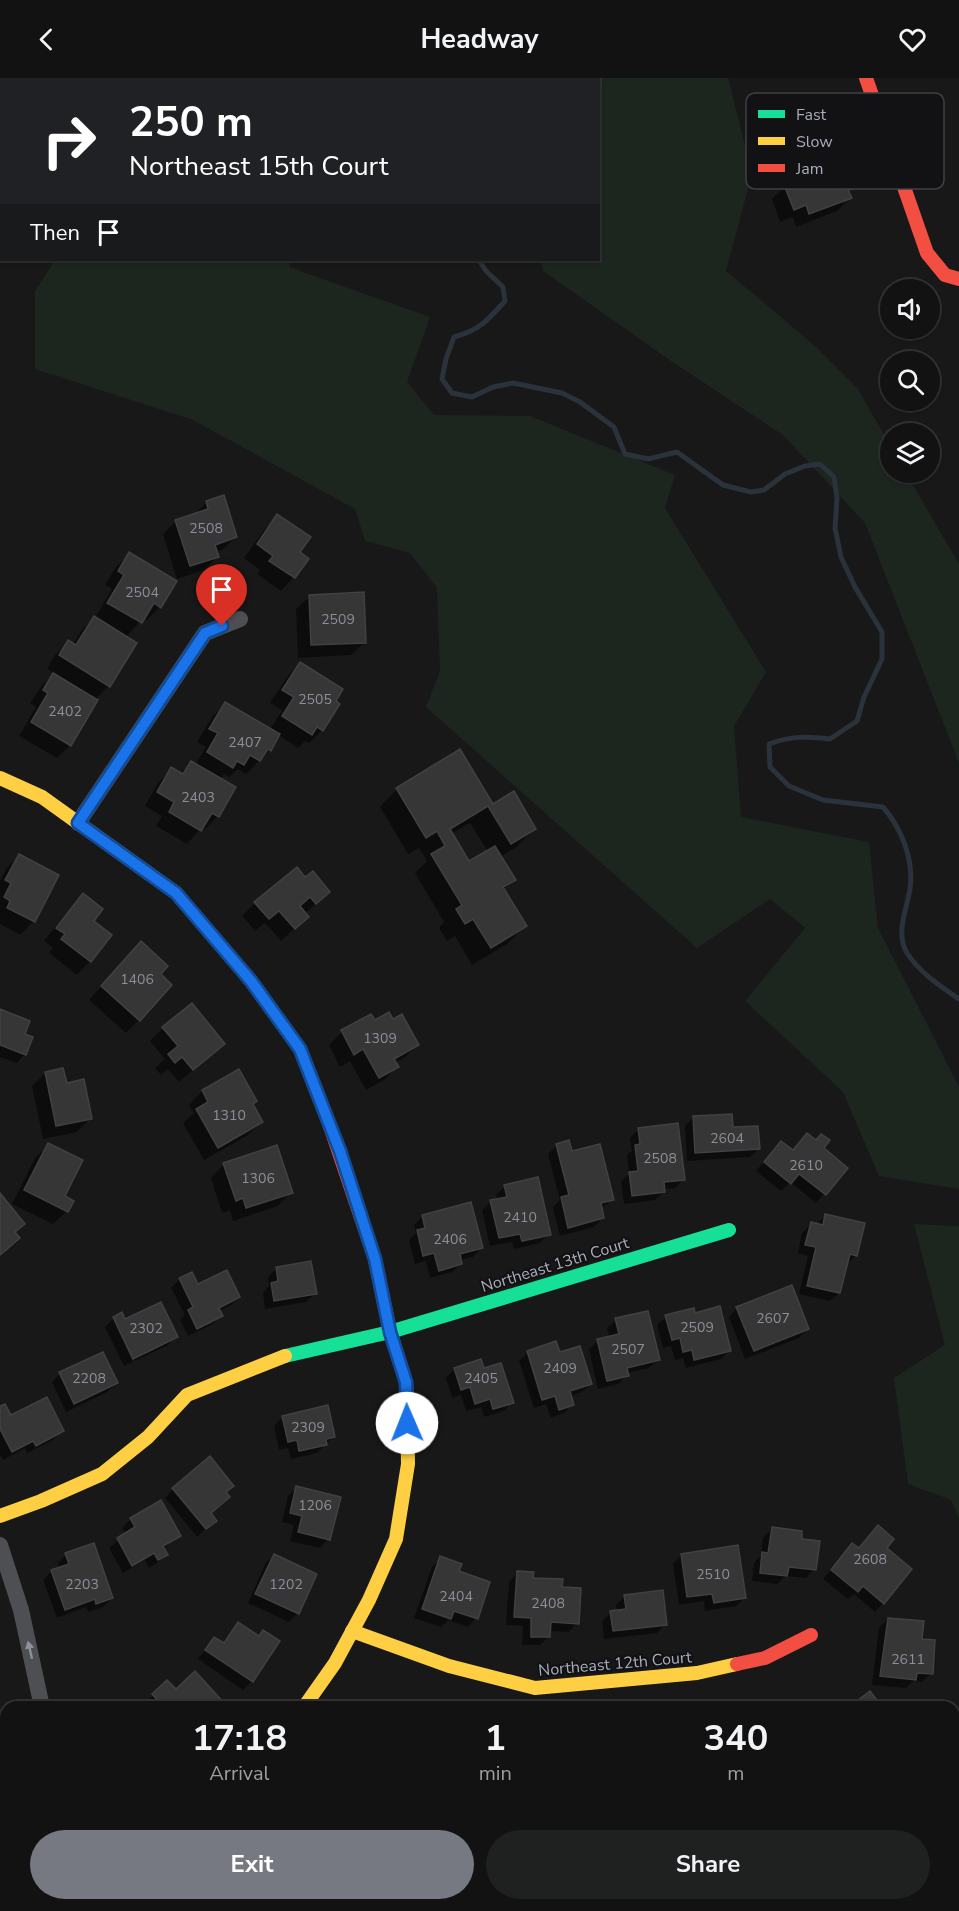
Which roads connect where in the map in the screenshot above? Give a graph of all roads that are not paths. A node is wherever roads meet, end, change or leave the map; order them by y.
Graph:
1 (866, 78) edge
2 (871, 93) edge
3 (905, 189) edge
4 (959, 279) edge
5 (240, 619) dead end
6 (0, 778) edge
7 (78, 823) junction
8 (729, 1230) dead end
9 (390, 1332) junction
10 (0, 1516) edge
11 (0, 1545) edge
12 (352, 1631) junction
13 (812, 1635) dead end
14 (41, 1701) edge
15 (308, 1701) edge

1 - 2 street
3 - 4 street
5 - 7 street
6 - 7 street
7 - 9 street
8 - 9 street, Northeast 13th Court
9 - 10 street, Northeast 13th Court
9 - 12 street
14 -> 11 street
12 - 13 street, Northeast 12th Court
12 - 15 street

